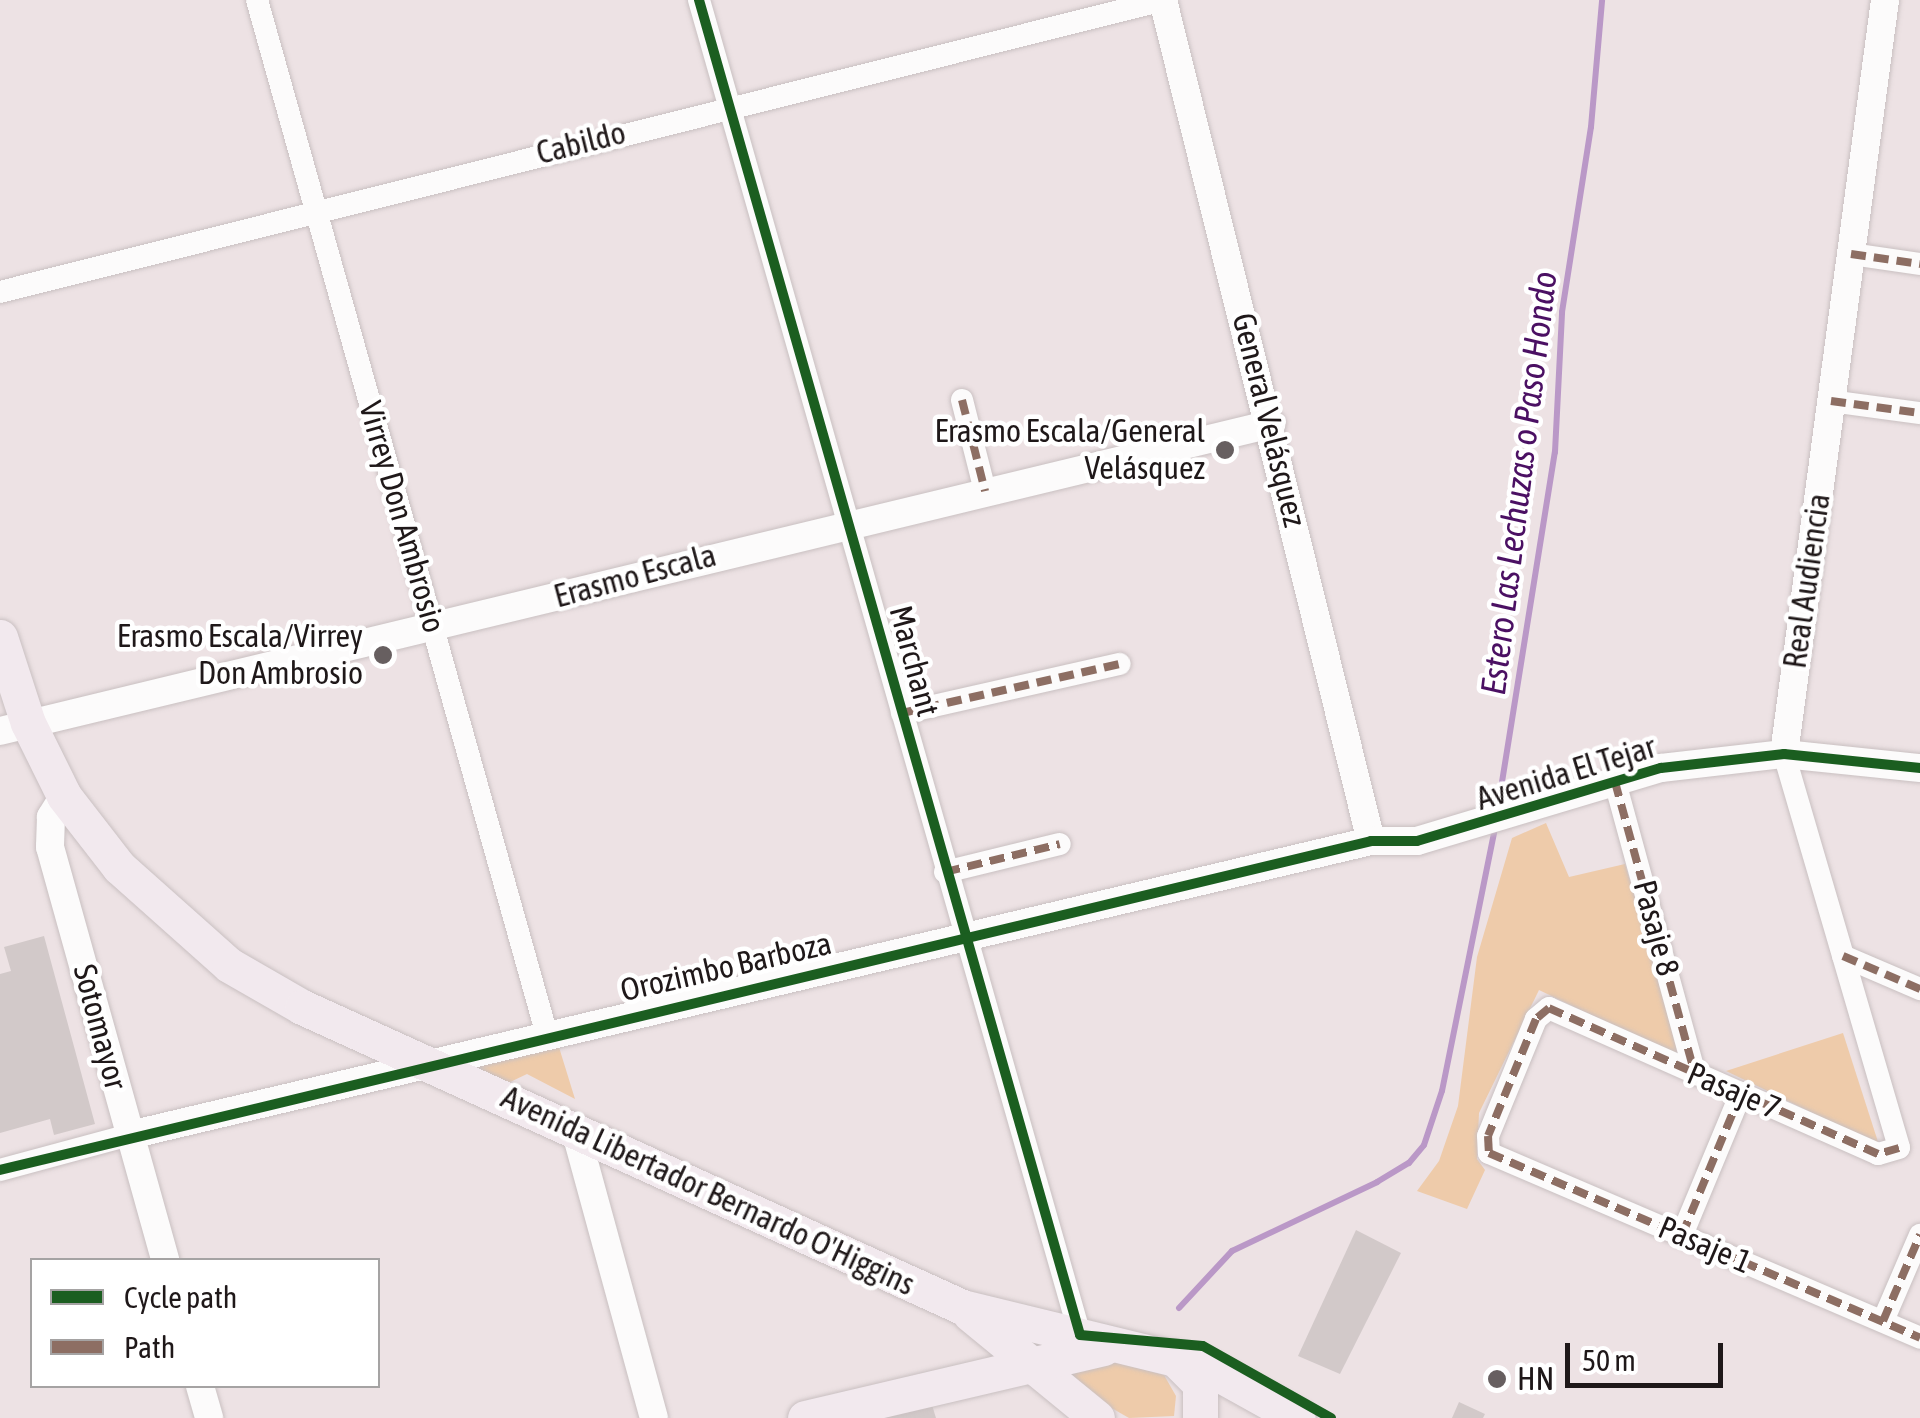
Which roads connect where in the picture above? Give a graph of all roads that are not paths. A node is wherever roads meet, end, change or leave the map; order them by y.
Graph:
1 (257, 0) edge
2 (699, 0) edge
3 (1163, 0) edge
4 (1885, 0) edge
5 (729, 106) junction
6 (316, 210) junction
7 (1851, 254) junction
8 (1920, 264) edge
9 (0, 292) edge
10 (962, 400) dead end
11 (1831, 401) junction
12 (1920, 413) edge
13 (1271, 424) junction
14 (985, 492) junction
15 (850, 521) junction
16 (434, 629) junction
17 (0, 637) edge
18 (1120, 664) dead end
19 (902, 713) junction
20 (14, 727) edge
21 (1784, 754) junction
22 (1920, 768) edge
23 (1615, 782) junction
24 (64, 796) junction
25 (1465, 829) joint
26 (1371, 841) junction
27 (1060, 844) dead end
28 (945, 872) junction
29 (963, 937) junction
30 (1843, 956) junction
31 (1920, 989) edge
32 (547, 1034) junction
33 (430, 1062) junction
34 (1695, 1074) junction
35 (1741, 1093) junction
36 (576, 1133) junction
37 (130, 1136) junction
38 (1489, 1153) joint
39 (1910, 1154) edge
40 (0, 1170) edge
41 (1682, 1235) junction
42 (1920, 1235) edge
43 (164, 1258) edge
44 (962, 1307) junction
45 (1883, 1322) junction
46 (1080, 1334) junction
47 (1920, 1338) edge
48 (1130, 1348) junction
49 (1174, 1358) junction
50 (1034, 1364) junction
51 (201, 1388) edge
52 (210, 1418) edge
53 (654, 1418) edge
54 (805, 1418) edge
55 (1098, 1418) edge
56 (1200, 1418) edge
57 (1298, 1418) edge

1 - 6 street, Virrey Don Ambrosio
2 - 5 street, Marchant
3 - 5 street, Cabildo
3 - 13 street, General Velásquez
4 - 7 street, Real Audiencia
5 - 6 street, Cabildo
5 - 15 street, Marchant
6 - 9 street, Cabildo
6 - 16 street, Virrey Don Ambrosio
7 - 8 street
7 - 11 street, Real Audiencia
10 - 14 street
11 - 12 street
11 - 21 street, Real Audiencia
13 - 14 street, Erasmo Escala
13 - 26 street, General Velásquez
14 - 15 street, Erasmo Escala
15 - 16 street, Erasmo Escala
15 - 19 street, Marchant
16 - 20 street, Erasmo Escala
16 - 32 street, Virrey Don Ambrosio
17 - 20 main road, Avenida Libertador Bernardo O'Higgins
18 - 19 street
19 - 28 street, Marchant
20 - 24 main road, Avenida Libertador Bernardo O'Higgins
21 - 22 street, Avenida El Tejar
21 - 23 street, Avenida El Tejar
21 - 30 street, Real Audiencia
23 - 25 street, Avenida El Tejar
23 - 34 street, Pasaje 8
24 - 33 main road, Avenida Libertador Bernardo O'Higgins
24 - 37 street, Sotomayor
25 - 26 street, Orozimbo Barboza
26 - 29 street, Orozimbo Barboza
27 - 28 street
28 - 29 street, Marchant
29 - 32 street, Orozimbo Barboza
29 - 46 street, Marchant
30 - 31 street
30 - 39 street, Real Audiencia
32 - 33 street, Orozimbo Barboza
33 - 36 main road, Avenida Libertador Bernardo O'Higgins
33 - 37 street, Orozimbo Barboza
34 - 35 street, Pasaje 7
34 - 38 street, Pasaje 7
35 - 39 street, Pasaje 7
35 - 41 street
36 - 44 main road, Avenida Libertador Bernardo O'Higgins
36 - 53 street
37 - 40 street, Orozimbo Barboza
37 - 43 street, Sotomayor
38 - 41 street, Pasaje 1
41 - 45 street, Pasaje 1
42 - 45 street
44 - 46 main road, Avenida Libertador Bernardo O'Higgins
44 - 50 main road, Avenida Libertador Bernardo O'Higgins
45 - 47 street, Pasaje 1
46 - 48 main road, Avenida Libertador Bernardo O'Higgins
48 - 49 main road, Avenida Libertador Bernardo O'Higgins
48 - 50 main road
49 - 56 main road
49 - 57 main road, Avenida Libertador Bernardo O'Higgins
50 - 54 main road
50 - 55 main road, Avenida Libertador Bernardo O'Higgins
51 - 52 street

